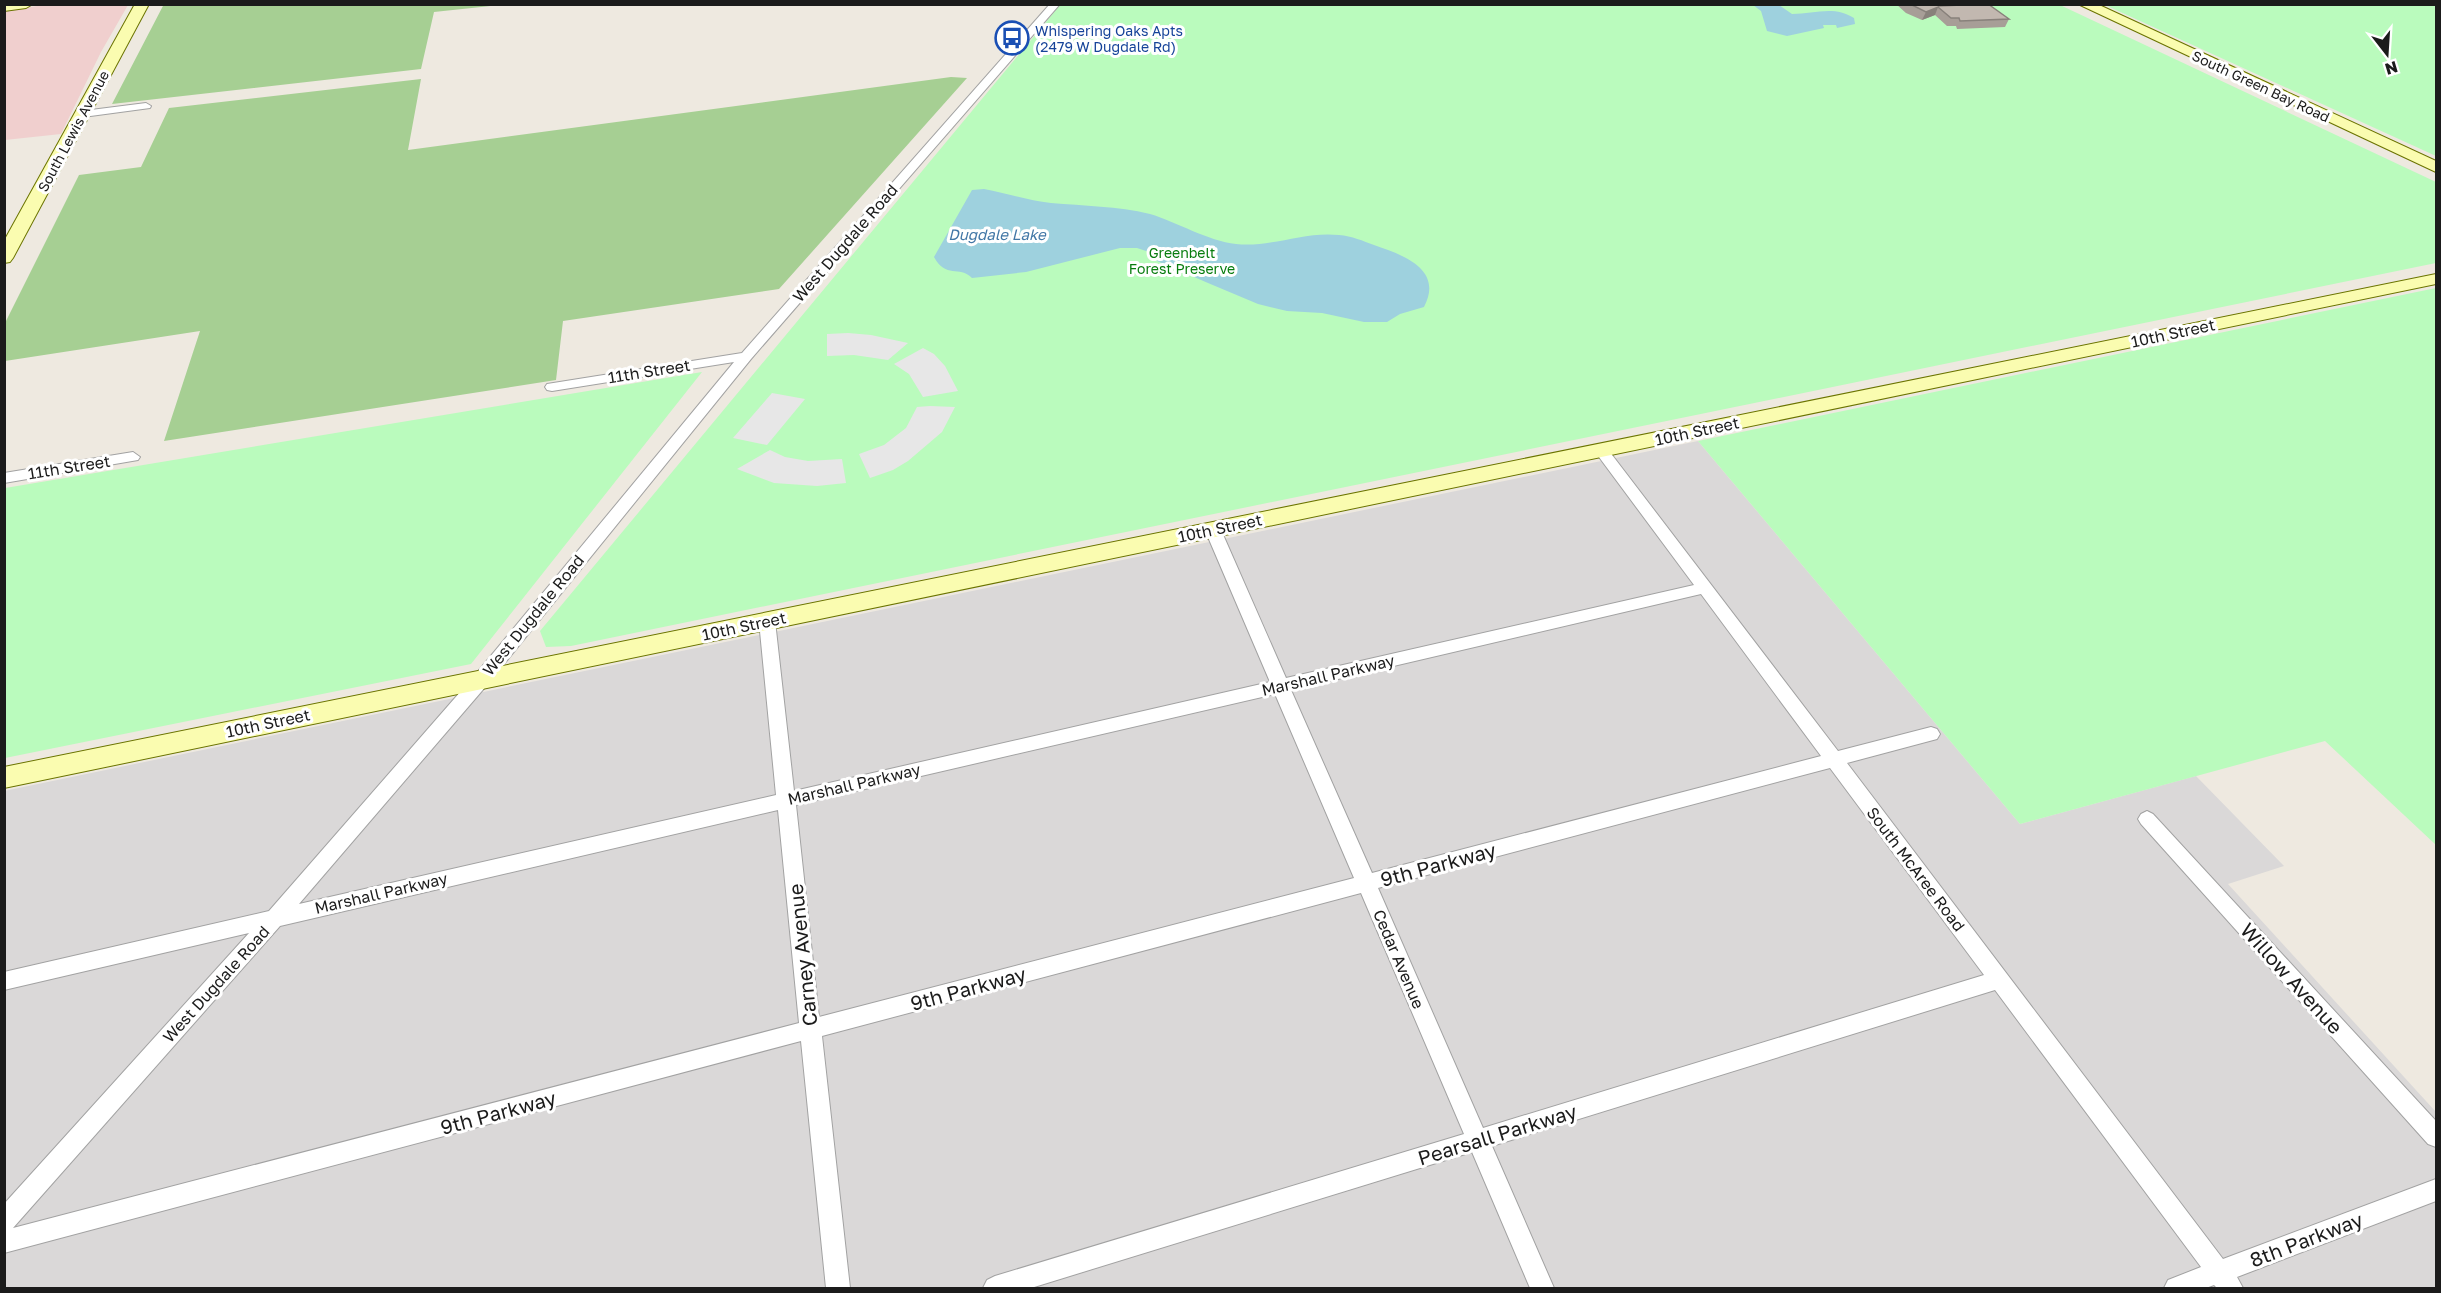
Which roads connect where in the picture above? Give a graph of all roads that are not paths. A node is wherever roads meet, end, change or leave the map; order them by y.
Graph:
1 (26, 4) edge
2 (142, 4) edge
3 (1056, 4) edge
4 (2085, 4) edge
5 (4, 7) edge
6 (146, 106) dead end
7 (83, 114) junction
8 (2436, 167) edge
9 (4, 258) edge
10 (2436, 279) edge
11 (746, 356) junction
12 (552, 387) dead end
13 (1601, 450) junction
14 (133, 457) dead end
15 (4, 478) edge
16 (1213, 530) junction
17 (1704, 588) junction
18 (767, 621) junction
19 (481, 680) junction
20 (1281, 686) junction
21 (1932, 734) dead end
22 (1833, 760) junction
23 (4, 778) edge
24 (786, 800) junction
25 (2147, 819) dead end
26 (1366, 883) junction
27 (275, 918) junction
28 (1999, 980) junction
29 (4, 981) edge
30 (810, 1029) junction
31 (2436, 1137) edge
32 (1478, 1140) junction
33 (2436, 1190) edge
34 (4, 1221) edge
35 (4, 1242) edge
36 (2225, 1280) edge
37 (838, 1288) edge
38 (995, 1288) edge
39 (1542, 1288) edge
40 (2176, 1288) edge

1 - 5 street
2 - 7 street, South Lewis Avenue
3 - 11 street, West Dugdale Road
4 - 8 street, South Green Bay Road
6 - 7 street
7 - 9 street, South Lewis Avenue
10 - 13 street, 10th Street
11 - 12 street, 11th Street
11 - 19 street, West Dugdale Road
13 - 16 street, 10th Street
13 - 17 street, South McAree Road
14 - 15 street, 11th Street
16 - 18 street, 10th Street
16 - 20 street, Cedar Avenue
17 - 20 street, Marshall Parkway
17 - 22 street, South McAree Road
18 - 19 street, 10th Street
18 - 24 street, Carney Avenue
19 - 23 street, 10th Street
19 - 27 street, West Dugdale Road
20 - 24 street, Marshall Parkway
20 - 26 street, Cedar Avenue
21 - 22 street, 9th Parkway
22 - 26 street, 9th Parkway
22 - 28 street, South McAree Road
24 - 27 street, Marshall Parkway
24 - 30 street, Carney Avenue
25 - 31 street, Willow Avenue
26 - 30 street, 9th Parkway
26 - 32 street, Cedar Avenue
27 - 29 street, Marshall Parkway
27 - 34 street, West Dugdale Road
28 - 32 street, Pearsall Parkway
28 - 36 street, South McAree Road
30 - 35 street, 9th Parkway
30 - 37 street, Carney Avenue
32 - 38 street, Pearsall Parkway
32 - 39 street, Cedar Avenue
33 - 36 street, 8th Parkway
36 - 40 street, 8th Parkway

